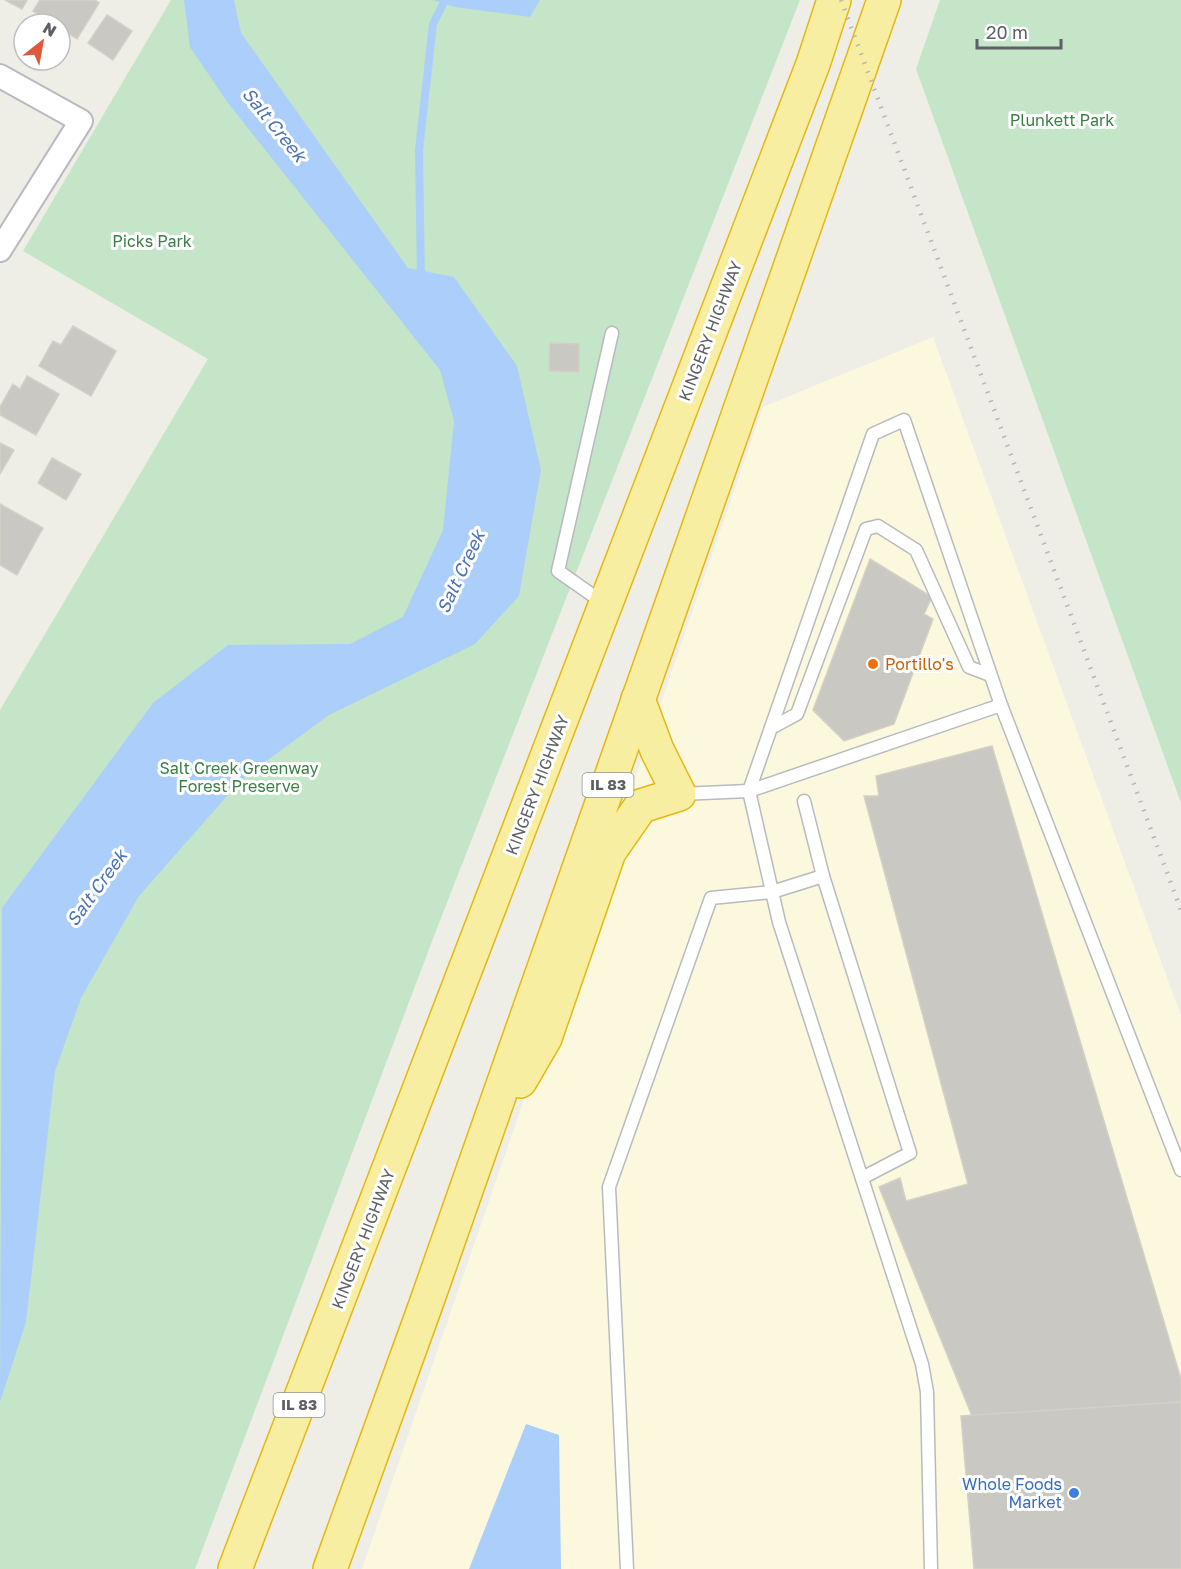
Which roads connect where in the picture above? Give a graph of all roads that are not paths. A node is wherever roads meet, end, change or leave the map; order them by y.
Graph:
1 (834, 0) edge
2 (884, 0) edge
3 (0, 76) edge
4 (0, 250) edge
5 (612, 333) dead end
6 (606, 605) junction
7 (990, 675) junction
8 (638, 699) junction
9 (1001, 705) junction
10 (771, 728) junction
11 (749, 791) junction
12 (678, 794) junction
13 (804, 801) dead end
14 (823, 876) junction
15 (772, 892) junction
16 (484, 1141) junction
17 (1181, 1170) edge
18 (862, 1178) junction
19 (235, 1569) edge
20 (330, 1569) edge
21 (627, 1569) edge
22 (931, 1569) edge

1 - 6 highway, KINGERY HIGHWAY / IL 83
2 - 8 highway, IL 83
3 - 4 street
5 - 6 lane
6 - 19 highway, KINGERY HIGHWAY / IL 83
7 - 9 lane
7 - 10 lane
7 - 10 lane
8 - 12 highway
8 - 16 highway, IL 83
9 - 11 lane
9 - 17 lane
10 - 11 lane
11 - 12 lane
11 - 15 lane
12 - 16 highway
13 - 14 lane
14 - 15 lane
14 - 18 lane
15 - 18 lane
15 - 21 lane
16 - 20 highway, IL 83
18 - 22 lane

